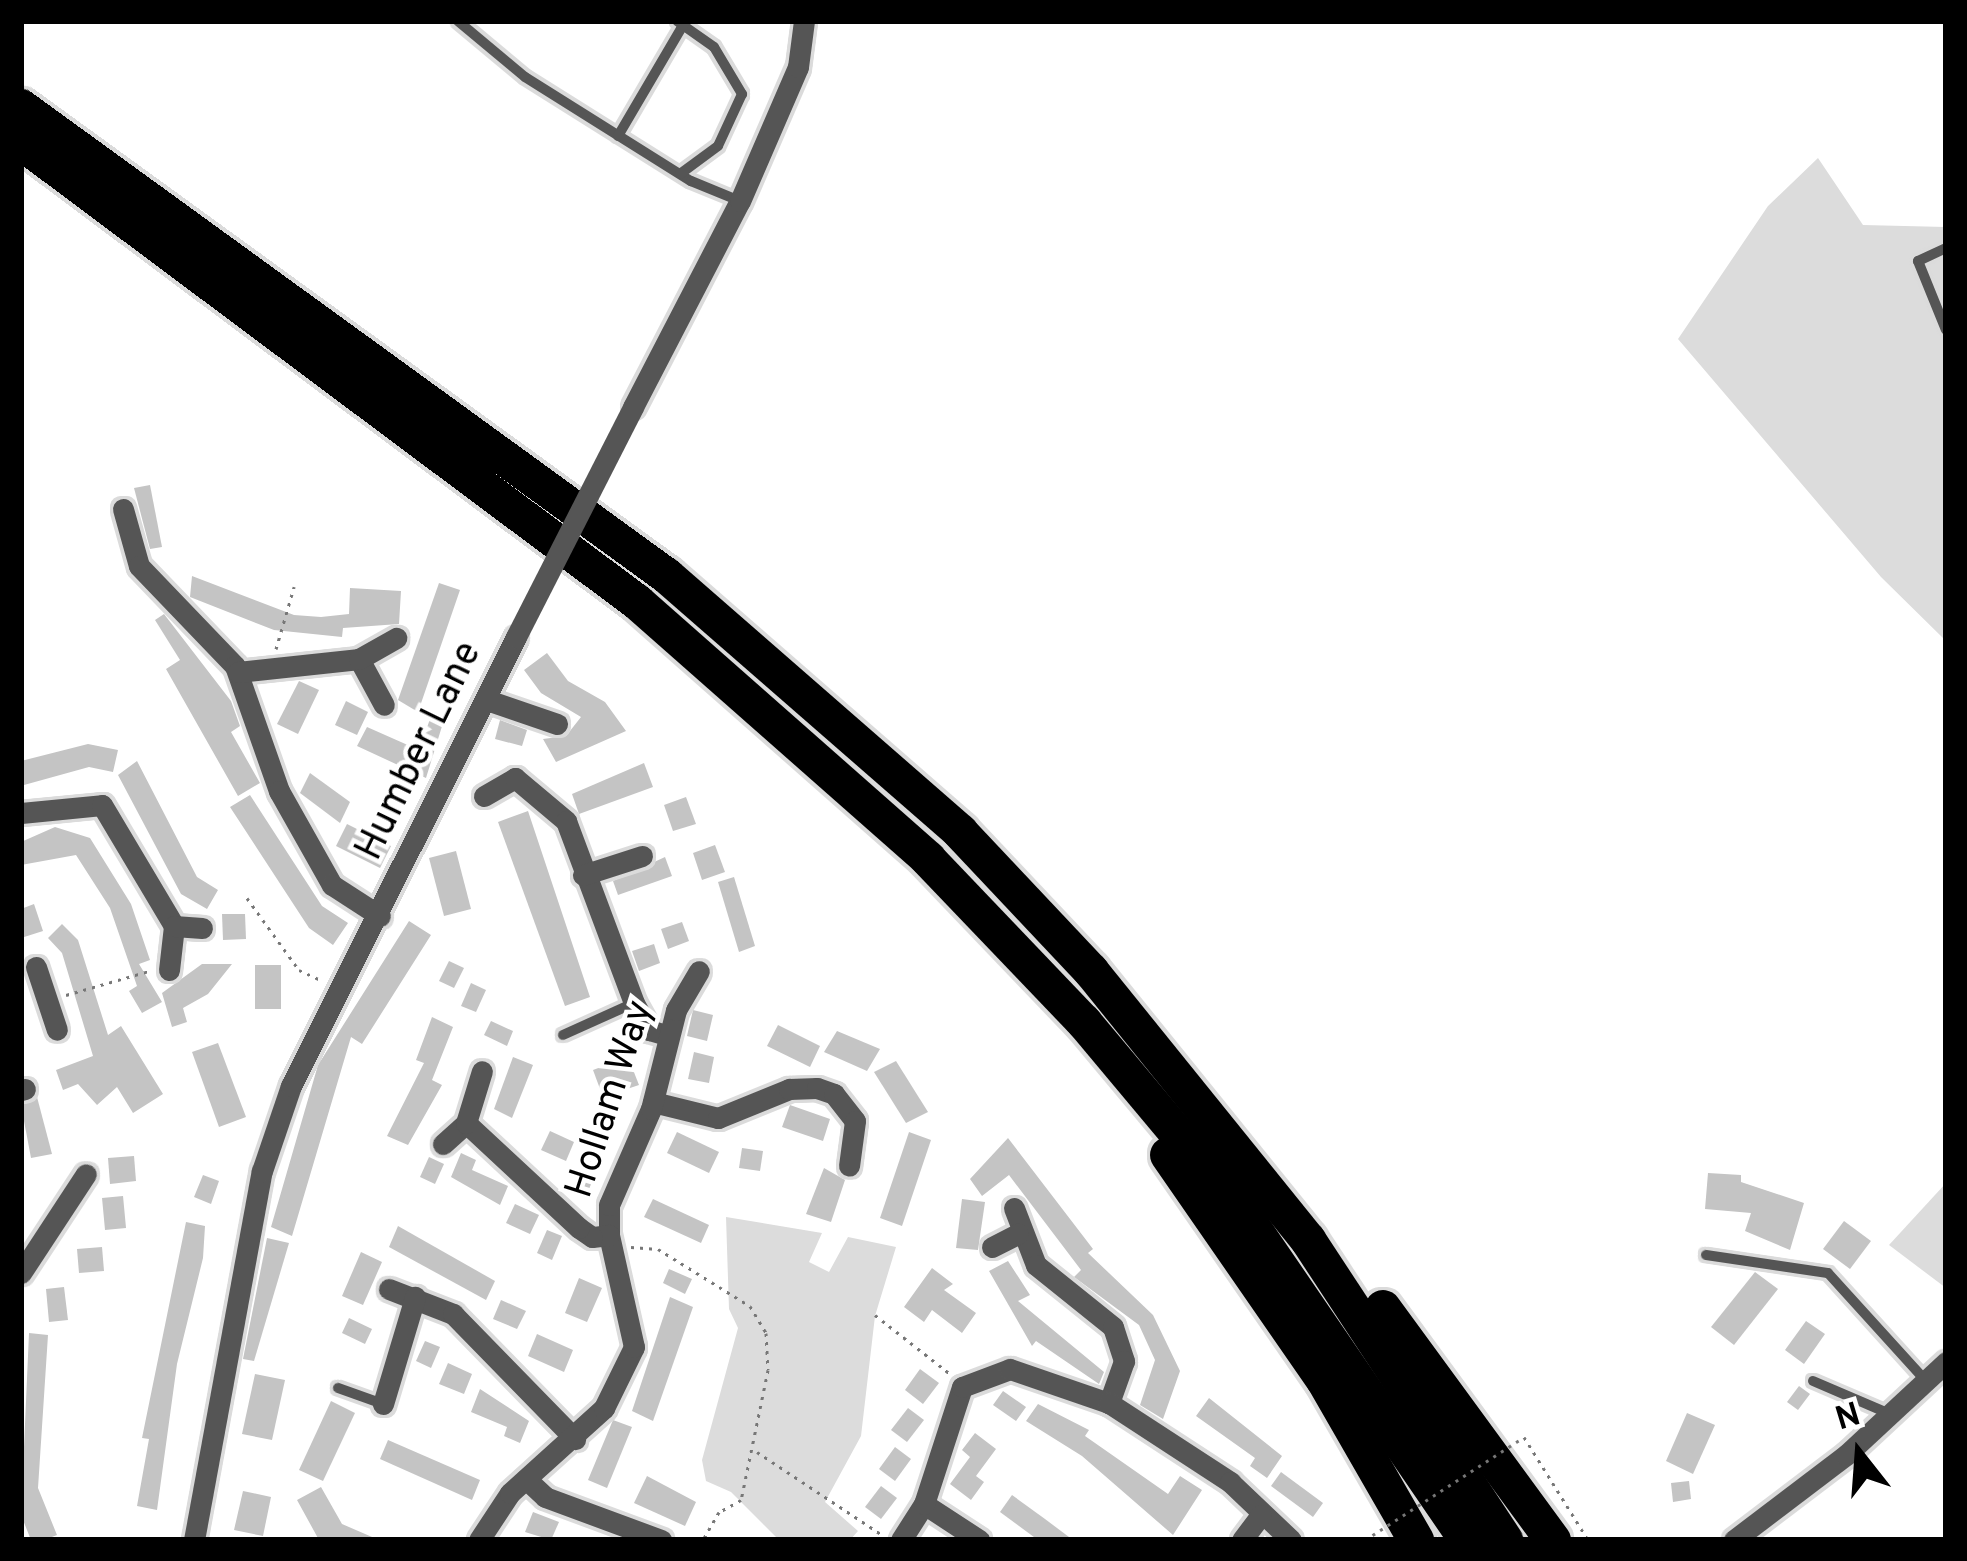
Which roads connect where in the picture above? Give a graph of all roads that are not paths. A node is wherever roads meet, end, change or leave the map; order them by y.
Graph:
1 (458, 21) edge
2 (680, 23) edge
3 (805, 24) edge
4 (21, 107) edge
5 (618, 136) junction
6 (21, 142) edge
7 (680, 174) junction
8 (740, 201) junction
9 (1946, 248) edge
10 (1946, 330) edge
11 (123, 508) dead end
12 (396, 638) dead end
13 (359, 659) junction
14 (238, 672) junction
15 (487, 700) junction
16 (385, 705) dead end
17 (557, 724) dead end
18 (484, 796) dead end
19 (21, 813) edge
20 (642, 856) dead end
21 (583, 875) junction
22 (380, 916) junction
23 (174, 926) junction
24 (202, 928) dead end
25 (36, 967) dead end
26 (158, 970) road end
27 (45, 996) junction
28 (21, 997) edge
29 (709, 1001) dead end
30 (634, 1003) junction
31 (1084, 1022) junction
32 (57, 1030) dead end
33 (563, 1035) dead end
34 (667, 1035) junction
35 (482, 1071) dead end
36 (653, 1102) junction
37 (466, 1123) junction
38 (443, 1144) dead end
39 (1246, 1160) junction
40 (849, 1166) dead end
41 (86, 1174) dead end
42 (1014, 1208) dead end
43 (1018, 1234) junction
44 (610, 1241) junction
45 (992, 1247) dead end
46 (1706, 1255) dead end
47 (21, 1273) edge
48 (389, 1289) dead end
49 (415, 1297) junction
50 (1946, 1362) edge
51 (1813, 1381) dead end
52 (1926, 1382) junction
53 (338, 1388) dead end
54 (1109, 1403) junction
55 (383, 1404) joint
56 (1890, 1414) junction
57 (574, 1439) junction
58 (526, 1479) junction
59 (924, 1504) junction
60 (1261, 1515) junction
61 (194, 1540) edge
62 (479, 1540) edge
63 (661, 1540) edge
64 (901, 1540) edge
65 (979, 1540) edge
66 (1242, 1540) edge
67 (1291, 1540) edge
68 (1416, 1540) edge
69 (1467, 1540) edge
70 (1505, 1540) edge
71 (1553, 1540) edge
72 (1734, 1540) edge

1 - 5 lane
2 - 5 lane
2 - 7 lane
3 - 8 street, Humber Lane
4 - 39 highway
5 - 7 lane
6 - 31 highway
7 - 8 lane
8 - 15 street, Humber Lane, bridge
9 - 10 lane
11 - 14 street
12 - 13 street
13 - 14 street
13 - 16 street
14 - 22 street
15 - 17 street
15 - 22 street, Humber Lane
18 - 21 street
19 - 23 street
20 - 21 street
21 - 30 street
22 - 61 street, Humber Lane
23 - 24 street
23 - 26 street
25 - 27 street
27 - 28 street
27 - 32 street
29 - 34 street, Hollam Way
30 - 33 lane
30 - 34 street
31 - 68 highway
31 - 69 highway
34 - 36 street, Hollam Way
35 - 37 street
36 - 40 street
36 - 44 street, Hollam Way
37 - 38 street
37 - 44 street
39 - 70 highway
39 - 71 highway
41 - 47 street
42 - 43 street
43 - 45 street
43 - 54 street
44 - 57 street
46 - 52 lane
48 - 49 street
49 - 55 street
49 - 57 street
50 - 52 street
51 - 56 lane
52 - 56 street
53 - 55 lane
54 - 59 street
54 - 60 street
56 - 72 street
57 - 58 street
58 - 62 street
58 - 63 street
59 - 64 street
59 - 65 street
60 - 66 street
60 - 67 street

